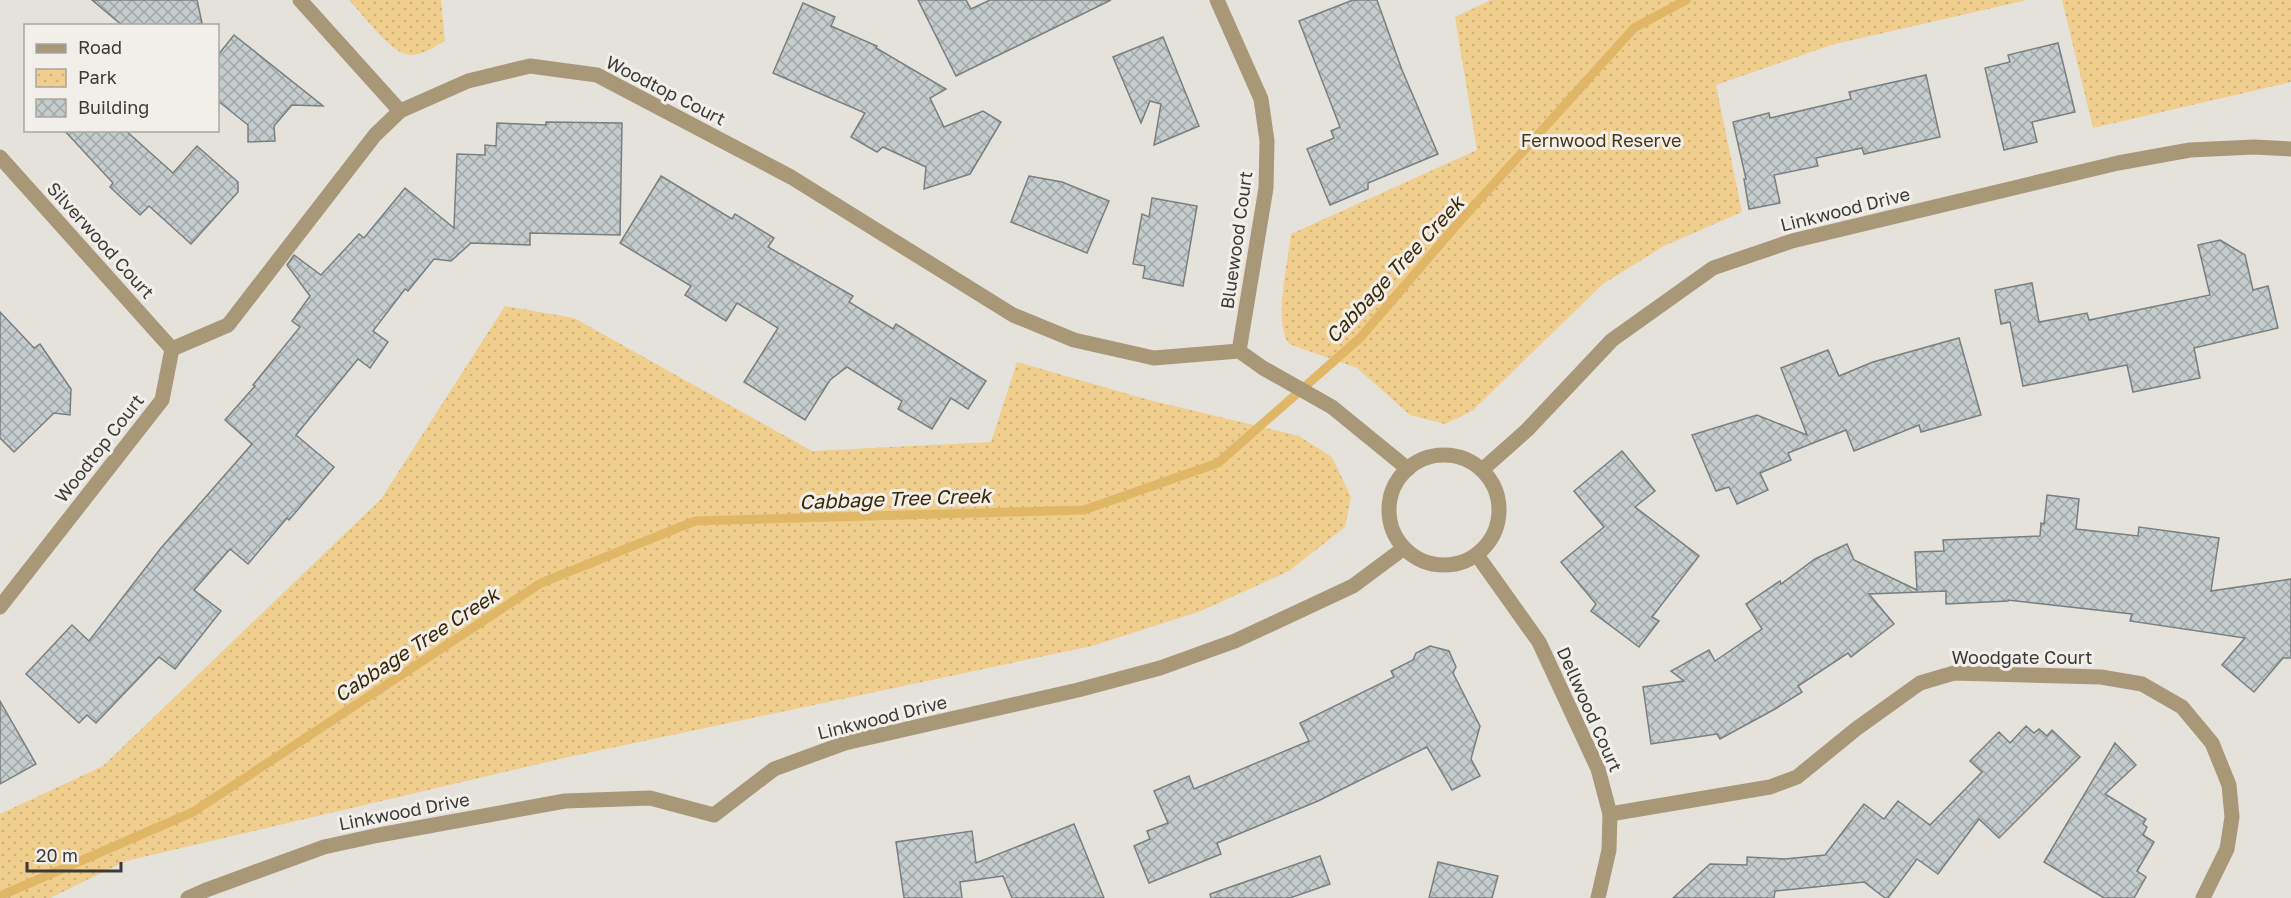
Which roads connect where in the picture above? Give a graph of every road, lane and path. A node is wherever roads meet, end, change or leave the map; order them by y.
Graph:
1 (300, 0) edge
2 (1217, 0) edge
3 (400, 111) junction
4 (2291, 149) edge
5 (0, 157) edge
6 (172, 349) junction
7 (1239, 351) junction
8 (1408, 469) junction
9 (1482, 470) junction
10 (1404, 548) junction
11 (1477, 555) junction
12 (0, 607) edge
13 (1610, 814) junction
14 (188, 898) edge
15 (1598, 898) edge
16 (2203, 898) edge

1 - 3 street
2 - 7 street, Bluewood Court
3 - 6 street, Woodtop Court
3 - 7 street, Woodtop Court
4 - 9 street, Linkwood Drive
5 - 6 street, Silverwood Court
6 - 12 street, Woodtop Court
7 - 8 street
8 - 9 street
8 - 10 street
9 - 11 street
10 - 11 street
10 - 14 street, Linkwood Drive
11 - 13 street, Dellwood Court
13 - 15 street, Dellwood Court
13 - 16 street, Woodgate Court

